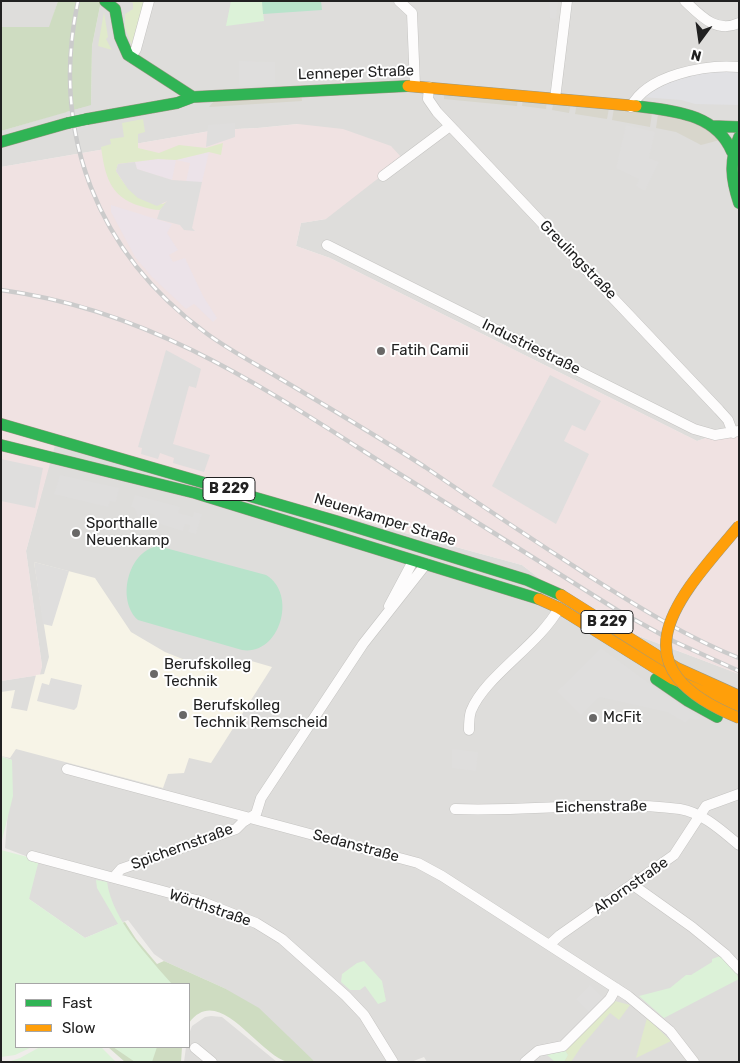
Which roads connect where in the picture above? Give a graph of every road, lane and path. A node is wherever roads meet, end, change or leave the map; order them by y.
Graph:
1 (149, 1) edge
2 (398, 1) edge
3 (567, 1) edge
4 (685, 1) edge
5 (112, 3) edge
6 (739, 23) edge
7 (131, 57) junction
8 (739, 67) edge
9 (415, 86) junction
10 (429, 87) junction
11 (193, 98) junction
12 (555, 98) junction
13 (631, 107) junction
14 (450, 126) junction
15 (712, 126) junction
16 (735, 127) edge
17 (738, 137) edge
18 (1, 142) edge
19 (732, 152) junction
20 (382, 176) dead end
21 (739, 202) edge
22 (327, 245) dead end
23 (1, 424) edge
24 (736, 432) edge
25 (1, 445) edge
26 (739, 526) edge
27 (427, 548) junction
28 (413, 560) junction
29 (426, 564) junction
30 (559, 608) junction
31 (388, 610) junction
32 (632, 655) junction
33 (737, 698) edge
34 (739, 718) edge
35 (739, 725) edge
36 (469, 730) dead end
37 (67, 769) dead end
38 (739, 794) edge
39 (455, 808) dead end
40 (698, 815) junction
41 (251, 818) junction
42 (739, 845) edge
43 (32, 856) dead end
44 (114, 877) junction
45 (633, 885) junction
46 (550, 945) junction
47 (739, 968) edge
48 (616, 988) junction
49 (195, 1048) dead end
50 (212, 1062) edge
51 (394, 1062) edge
52 (525, 1062) edge
53 (694, 1062) edge

1 - 7 street
2 - 9 street
3 - 12 street
4 - 6 street
5 - 7 main road
7 - 11 main road
8 - 13 street
9 - 10 main road, Lenneper Straße
9 - 11 main road, Lenneper Straße
10 - 12 main road, Lenneper Straße
10 - 14 street, Greulingstraße
11 - 18 main road, Lenneper Straße, bridge
12 - 13 main road, Lenneper Straße
13 - 15 main road, Lenneper Straße
14 - 20 street
14 - 24 street, Greulingstraße
15 - 16 main road, Lenneper Straße
15 - 19 main road, Lenneper Straße
17 - 19 main road
19 - 21 main road
22 - 24 street, Industriestraße
23 - 27 main road, Neuenkamper Straße / B 229
25 - 28 main road, Neuenkamper Straße / B 229
26 - 34 main road, bridge
27 - 28 main road
27 - 29 main road
27 - 33 main road, Neuenkamper Straße / B 229
28 - 29 main road, Neuenkamper Straße / B 229
28 - 31 street
29 - 30 main road, Neuenkamper Straße / B 229
29 - 31 street
30 - 32 main road, Neuenkamper Straße / B 229
30 - 36 street
31 - 41 street
32 - 33 main road, Neuenkamper Straße / B 229
32 - 35 main road, B 229
37 - 41 street, Sedanstraße
38 - 40 street
39 - 40 street, Eichenstraße
40 - 42 street
40 - 45 street, Ahornstraße
41 - 44 street, Spichernstraße
41 - 46 street, Sedanstraße
43 - 44 street, Wörthstraße
44 - 51 street, Wörthstraße
45 - 46 street, Ahornstraße
45 - 47 street
46 - 48 street, Sedanstraße
48 - 52 street
48 - 53 street, Sedanstraße
49 - 50 street

